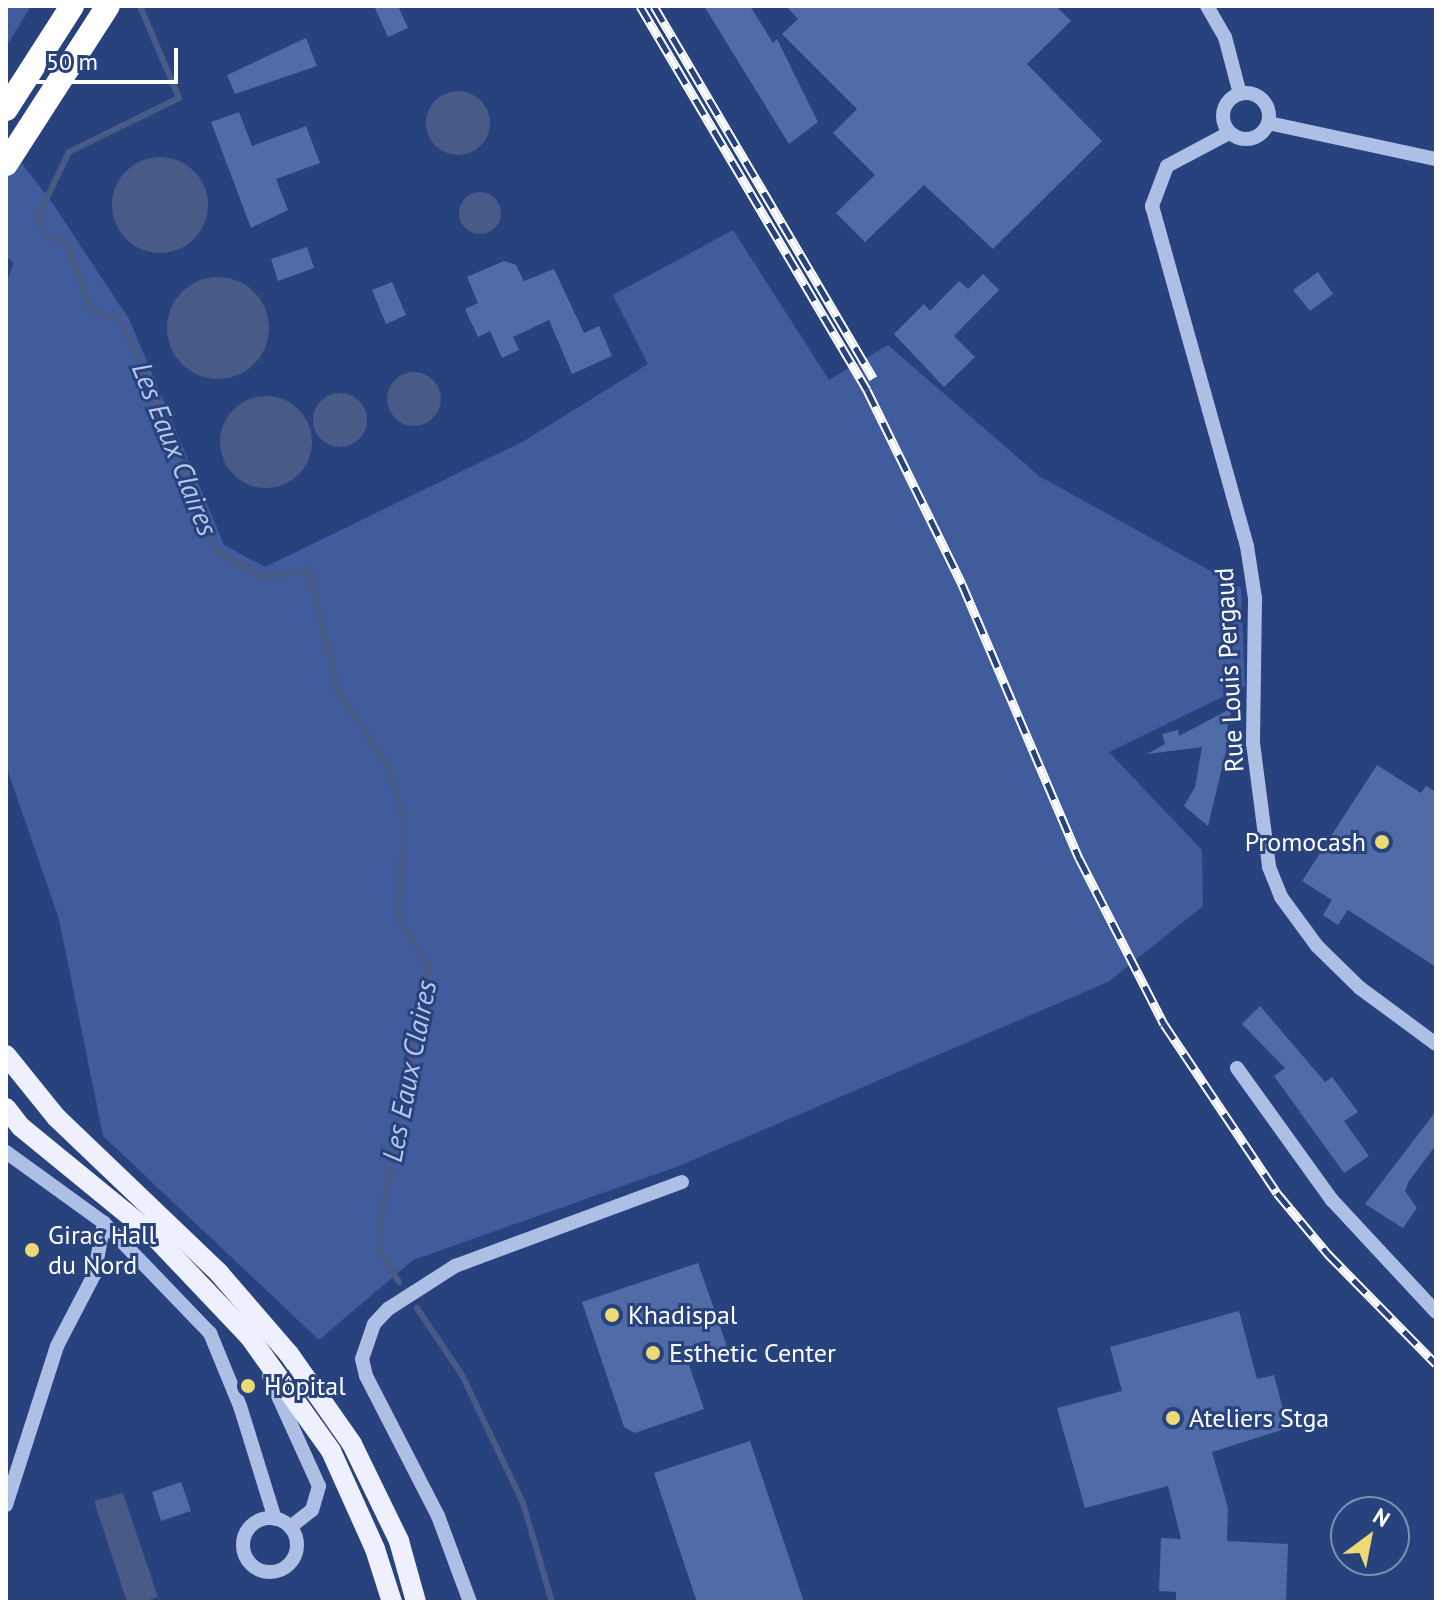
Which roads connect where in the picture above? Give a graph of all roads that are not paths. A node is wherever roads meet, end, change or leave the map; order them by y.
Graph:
1 (72, 6) edge
2 (108, 6) edge
3 (1207, 6) edge
4 (1240, 94) junction
5 (6, 109) edge
6 (1269, 123) junction
7 (1229, 133) junction
8 (24, 138) junction
9 (1436, 159) edge
10 (6, 164) edge
11 (6, 181) edge
12 (1436, 1044) edge
13 (6, 1055) edge
14 (1237, 1068) dead end
15 (6, 1108) edge
16 (6, 1152) edge
17 (682, 1182) dead end
18 (104, 1223) junction
19 (1436, 1312) edge
20 (249, 1336) junction
21 (6, 1505) edge
22 (275, 1519) junction
23 (290, 1527) junction
24 (392, 1602) edge
25 (416, 1602) edge
26 (470, 1602) edge

1 - 5 highway
2 - 8 highway
3 - 4 street
4 - 6 street
4 - 7 street
6 - 7 street
6 - 9 street
7 - 12 street, Rue Louis Pergaud
8 - 10 highway
8 - 11 highway
13 - 25 main road
14 - 19 street
15 - 20 main road
16 - 18 street
17 - 26 street
18 - 21 street
18 - 22 street
20 - 23 street
20 - 24 main road
22 - 23 street
22 - 23 street

